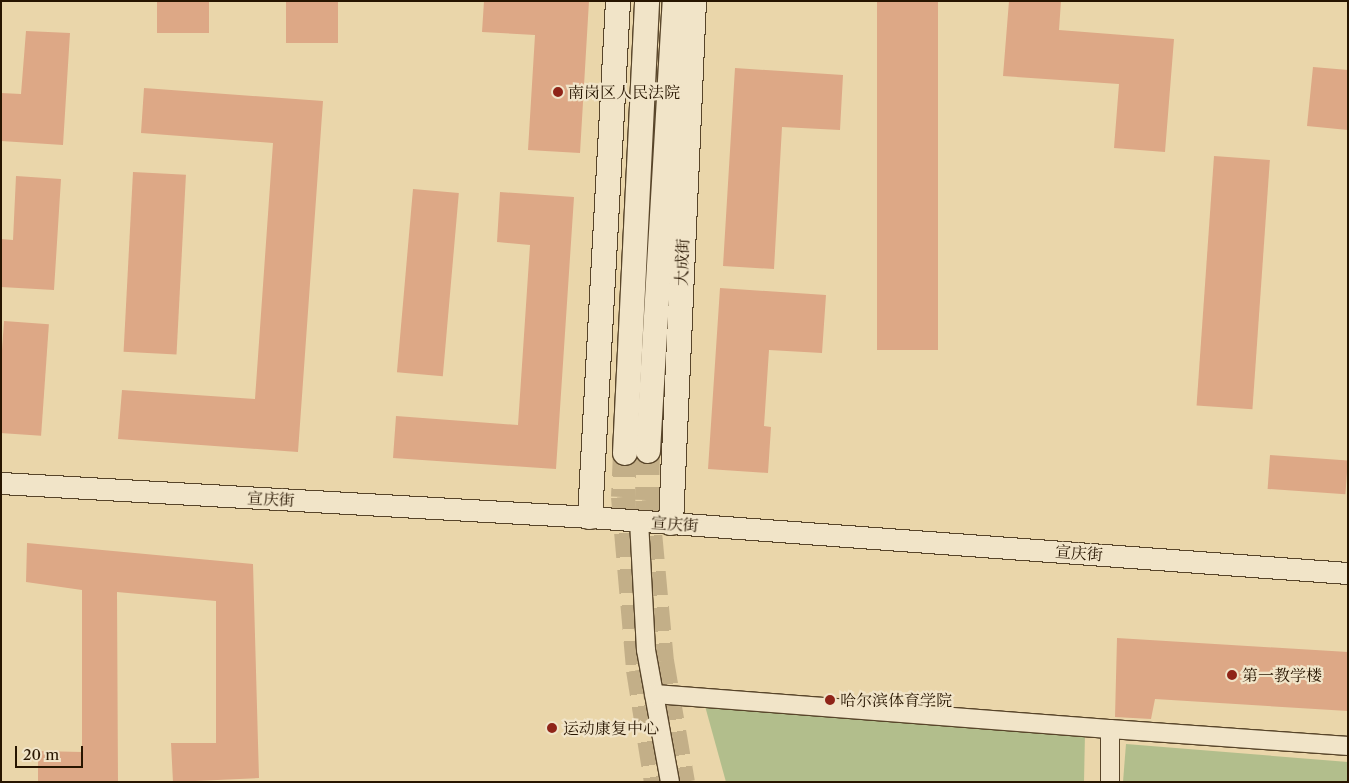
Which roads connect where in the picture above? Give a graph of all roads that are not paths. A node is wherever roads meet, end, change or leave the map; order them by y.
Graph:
1 (618, 1) edge
2 (647, 1) edge
3 (675, 1) edge
4 (694, 1) edge
5 (648, 451) tunnel mouth
6 (625, 453) tunnel mouth
7 (1, 483) edge
8 (590, 517) junction
9 (639, 521) junction
10 (671, 523) junction
11 (1348, 573) edge
12 (654, 694) junction
13 (1110, 728) junction
14 (1348, 746) edge
15 (670, 782) edge
16 (1110, 782) edge

1 - 8 main road
2 - 6 main road
3 - 5 main road, 大成街
4 - 10 main road, 大成街
7 - 8 street, 宣庆街
8 - 9 street, 宣庆街
9 - 10 street, 宣庆街
9 - 12 street
10 - 11 street, 宣庆街
12 - 13 street
12 - 15 street
13 - 14 street
13 - 16 street

